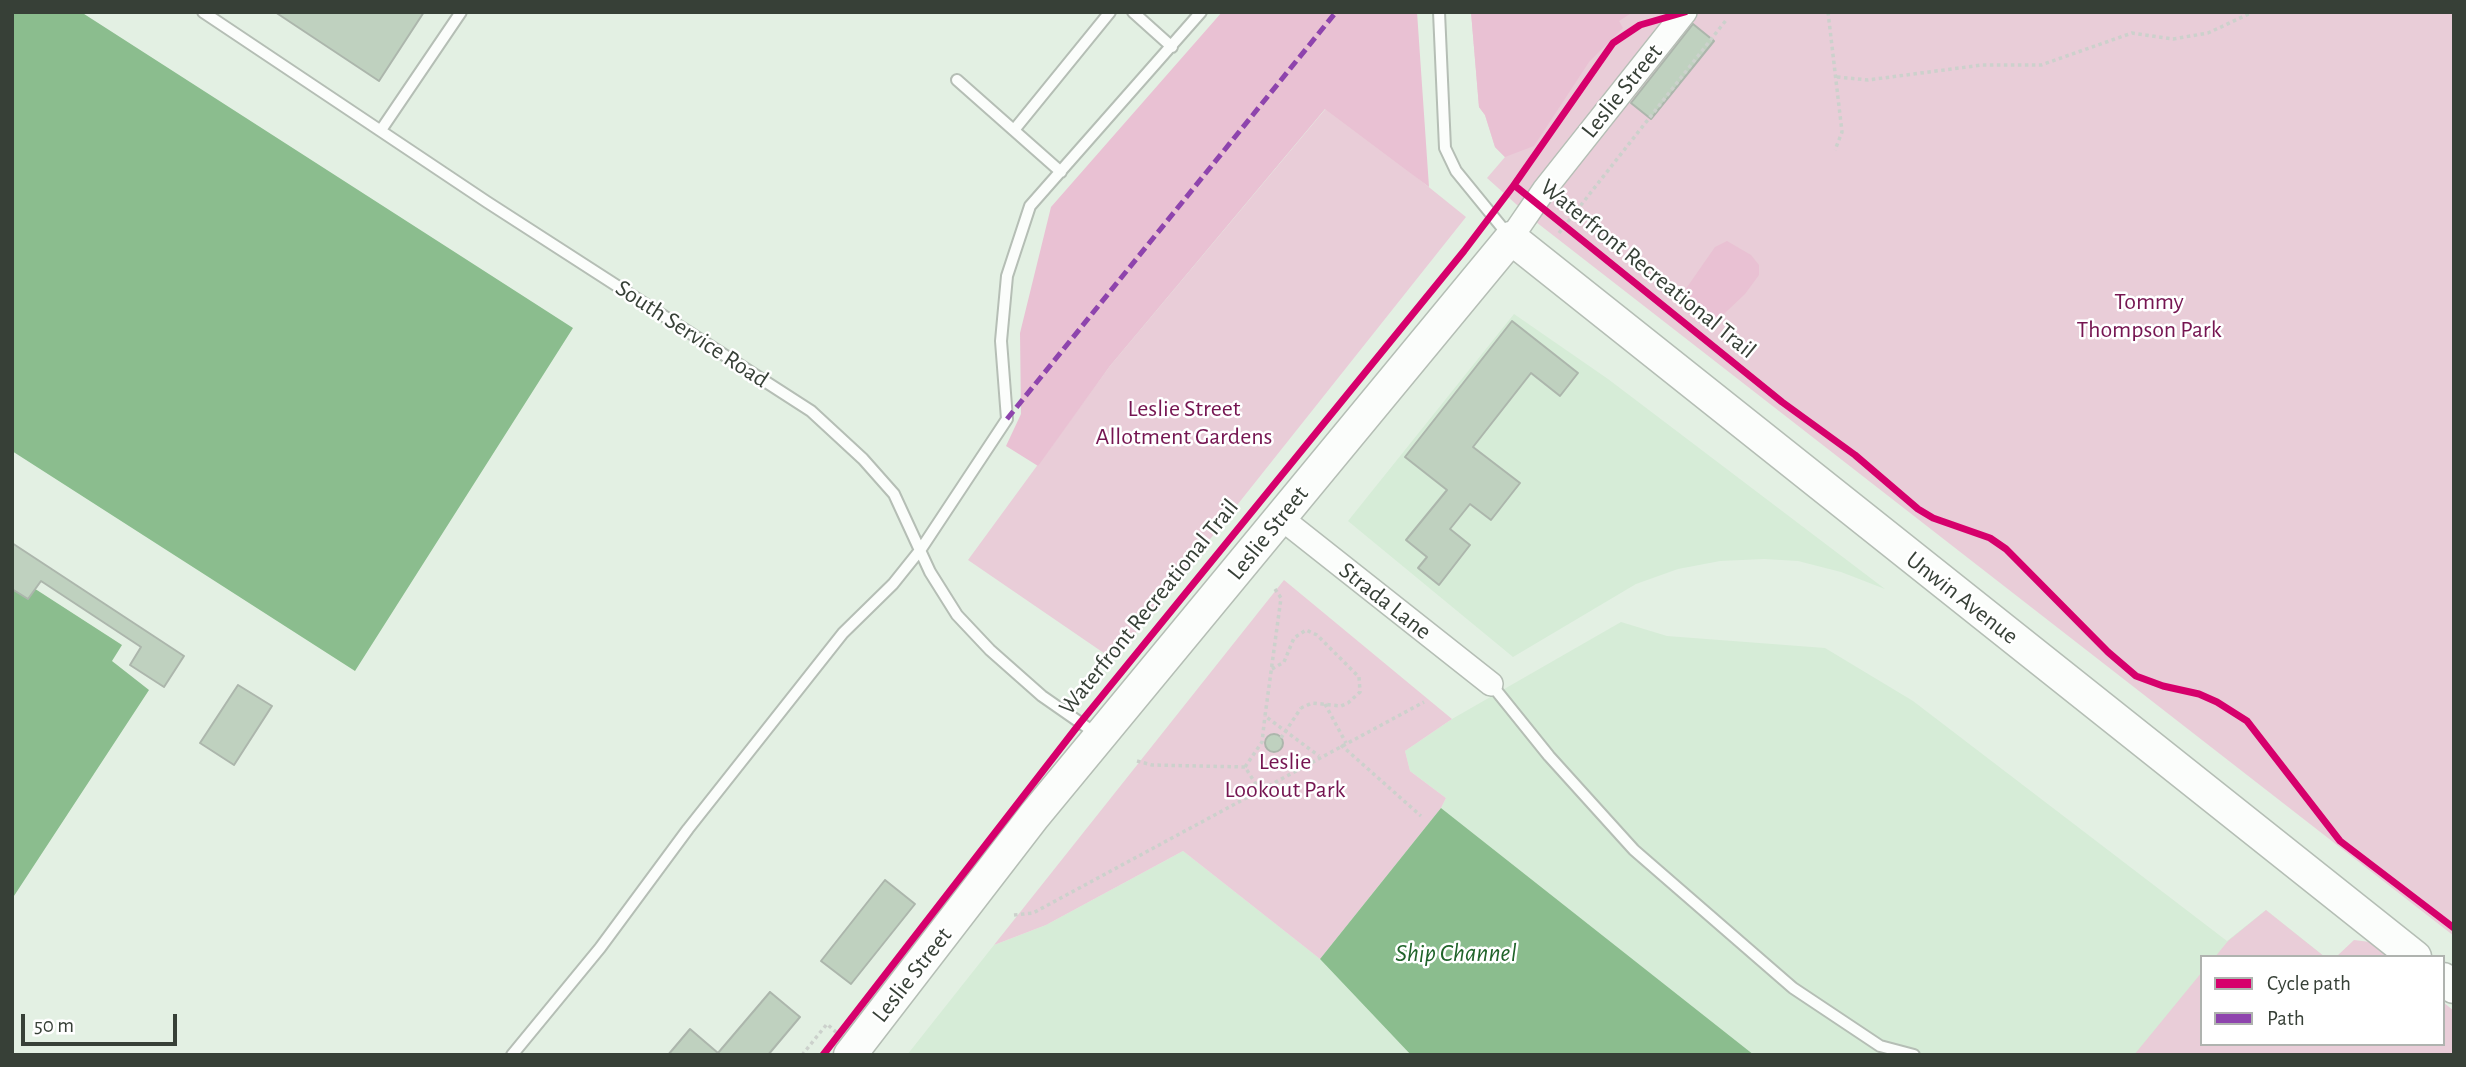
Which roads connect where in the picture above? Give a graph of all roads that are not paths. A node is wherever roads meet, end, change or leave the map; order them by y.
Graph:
1 (203, 12) edge
2 (461, 12) edge
3 (1110, 12) edge
4 (1133, 12) edge
5 (1201, 12) edge
6 (1439, 12) edge
7 (1685, 12) edge
8 (1172, 47) junction
9 (957, 80) dead end
10 (382, 130) junction
11 (1014, 130) junction
12 (1061, 172) junction
13 (1511, 238) junction
14 (1280, 518) junction
15 (921, 549) junction
16 (1491, 684) joint
17 (1100, 736) junction
18 (2412, 955) edge
19 (840, 1045) edge
20 (512, 1055) edge
21 (1914, 1055) edge

1 - 10 lane, South Service Road
2 - 10 lane
3 - 11 lane
4 - 8 lane
5 - 8 lane
6 - 13 lane
7 - 13 street, Leslie Street
8 - 12 lane
9 - 11 lane
10 - 15 lane, South Service Road
11 - 12 lane
12 - 15 lane
13 - 14 street, Leslie Street
13 - 18 street, Unwin Avenue
14 - 16 street, Strada Lane
14 - 17 street, Leslie Street
15 - 17 lane, South Service Road
15 - 20 lane
16 - 21 lane
17 - 19 street, Leslie Street

